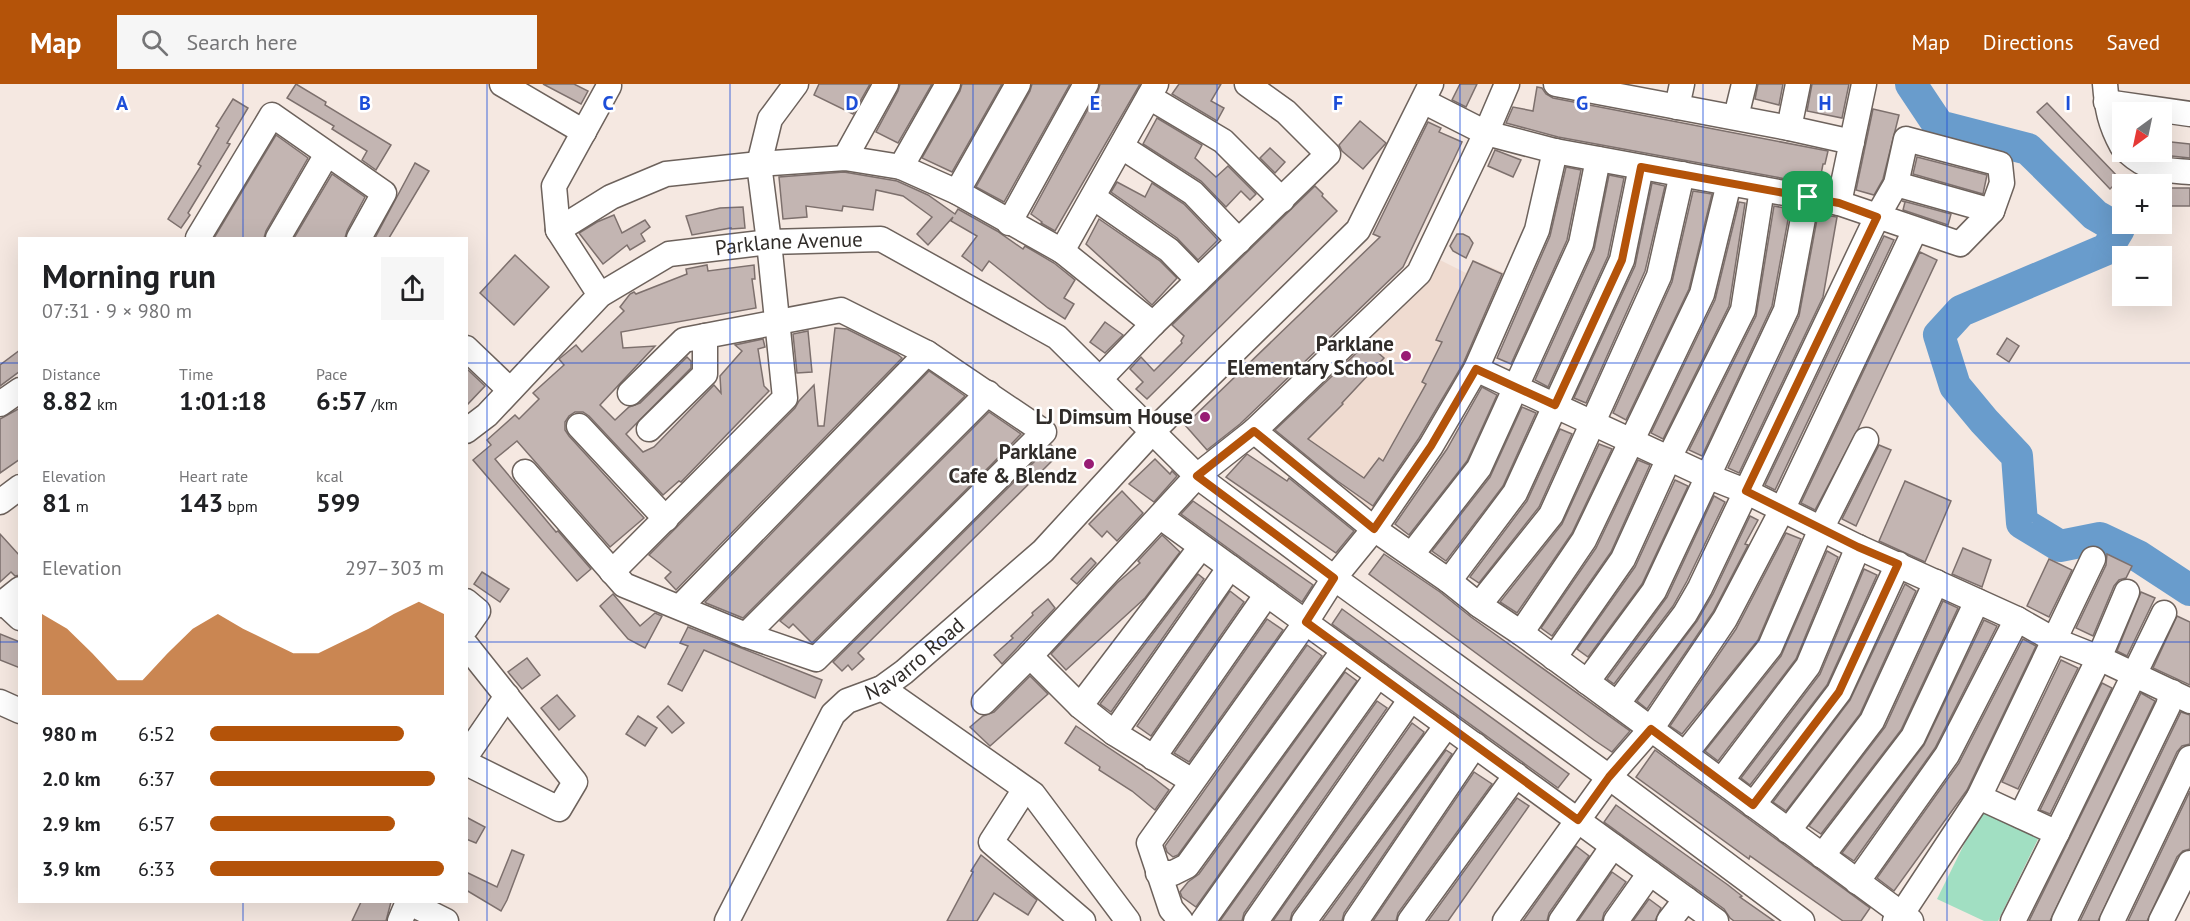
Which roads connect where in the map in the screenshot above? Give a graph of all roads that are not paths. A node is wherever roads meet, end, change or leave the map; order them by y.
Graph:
1 (501, 84) edge
2 (796, 84) edge
3 (886, 84) edge
4 (948, 84) edge
5 (1018, 84) edge
6 (1086, 84) edge
7 (1247, 84) edge
8 (1507, 84) edge
9 (1556, 84) edge
10 (1682, 84) edge
11 (1744, 84) edge
12 (1798, 84) edge
13 (1864, 84) edge
14 (609, 86) dead end
15 (1614, 90) edge
16 (1153, 91) edge
17 (1427, 92) edge
18 (2106, 93) edge
19 (1677, 107) junction
20 (2190, 114) edge
21 (1737, 117) junction
22 (2112, 127) edge
23 (1789, 128) junction
24 (584, 132) junction
25 (1486, 134) junction
26 (1852, 142) junction
27 (1122, 147) junction
28 (1555, 151) junction
29 (327, 154) junction
30 (845, 158) junction
31 (1598, 159) junction
32 (2139, 162) edge
33 (759, 164) junction
34 (901, 166) junction
35 (1641, 167) junction
36 (2190, 172) edge
37 (1682, 174) junction
38 (1729, 183) junction
39 (1896, 184) junction
40 (1762, 189) junction
41 (957, 192) junction
42 (1093, 197) junction
43 (1808, 197) junction
44 (1282, 200) junction
45 (1839, 203) junction
46 (1992, 211) junction
47 (1877, 217) junction
48 (1009, 222) junction
49 (558, 230) junction
50 (1915, 230) junction
51 (199, 237) edge
52 (279, 237) edge
53 (359, 237) edge
54 (1239, 241) junction
55 (769, 242) junction
56 (1062, 251) junction
57 (1198, 280) junction
58 (600, 295) junction
59 (778, 322) junction
60 (1153, 324) junction
61 (705, 336) junction
62 (468, 350) edge
63 (927, 353) junction
64 (1476, 369) junction
65 (1101, 378) junction
66 (1517, 387) junction
67 (510, 390) junction
68 (18, 391) edge
69 (630, 393) dead end
70 (988, 393) junction
71 (0, 404) edge
72 (1555, 405) junction
73 (1593, 423) junction
74 (579, 426) dead end
75 (468, 429) edge
76 (649, 429) dead end
77 (1154, 430) junction
78 (1254, 431) junction
79 (1866, 440) dead end
80 (1631, 441) junction
81 (1669, 458) junction
82 (525, 472) dead end
83 (1197, 476) junction
84 (1707, 476) junction
85 (1746, 491) junction
86 (1782, 510) junction
87 (1161, 517) junction
88 (666, 519) junction
89 (1374, 529) junction
90 (1821, 529) junction
91 (1202, 547) junction
92 (1858, 547) junction
93 (1412, 554) junction
94 (2093, 559) dead end
95 (1898, 564) junction
96 (1230, 567) junction
97 (612, 572) junction
98 (1334, 578) junction
99 (1449, 581) junction
100 (1936, 582) junction
101 (2127, 592) dead end
102 (1267, 594) junction
103 (1977, 601) junction
104 (468, 603) edge
105 (1479, 605) junction
106 (680, 607) junction
107 (2164, 613) dead end
108 (2017, 620) junction
109 (1306, 622) junction
110 (468, 625) edge
111 (1521, 633) junction
112 (746, 635) junction
113 (2054, 640) junction
114 (468, 647) edge
115 (1344, 650) junction
116 (1030, 656) junction
117 (1554, 658) junction
118 (2099, 658) junction
119 (1378, 675) junction
120 (2135, 675) junction
121 (1587, 682) junction
122 (882, 688) junction
123 (507, 696) junction
124 (2181, 696) edge
125 (1411, 699) junction
126 (0, 702) edge
127 (984, 702) dead end
128 (1617, 705) junction
129 (1080, 706) junction
130 (18, 710) edge
131 (1447, 725) junction
132 (1651, 729) junction
133 (1114, 733) junction
134 (1475, 745) junction
135 (468, 753) edge
136 (1685, 754) junction
137 (1153, 758) junction
138 (2190, 758) edge
139 (468, 764) edge
140 (1516, 776) junction
141 (1609, 777) junction
142 (1192, 781) junction
143 (1721, 781) junction
144 (1025, 789) junction
145 (1979, 797) junction
146 (1753, 805) junction
147 (2021, 816) junction
148 (1578, 820) junction
149 (1788, 831) junction
150 (2057, 833) junction
151 (1613, 846) junction
152 (1822, 856) junction
153 (2190, 863) edge
154 (1158, 873) junction
155 (1650, 873) junction
156 (1857, 882) junction
157 (1686, 899) junction
158 (408, 903) edge
159 (410, 903) edge
160 (1902, 919) edge
161 (399, 921) edge
162 (446, 921) edge
163 (727, 921) edge
164 (1083, 921) edge
165 (1128, 921) edge
166 (1181, 921) edge
167 (1203, 921) edge
168 (1256, 921) edge
169 (1304, 921) edge
170 (1356, 921) edge
171 (1410, 921) edge
172 (1505, 921) edge
173 (1561, 921) edge
174 (1616, 921) edge
175 (1670, 921) edge
176 (1716, 921) edge
177 (1802, 921) edge
178 (2013, 921) edge
179 (2064, 921) edge
180 (2112, 921) edge
181 (2161, 921) edge

1 - 24 street
2 - 33 street
3 - 30 street
4 - 34 street
5 - 41 street
6 - 48 street
7 - 44 street
8 - 25 street
9 - 15 street
10 - 19 street
11 - 21 street
12 - 23 street
13 - 26 street
14 - 24 street
15 - 19 street
16 - 27 street
16 - 44 street
17 - 25 street
17 - 77 street, Navarro Road
18 - 20 street
18 - 22 street
19 - 21 street
21 - 23 street
23 - 26 street
24 - 49 street
25 - 28 street
25 - 78 street
26 - 45 street
27 - 42 street
27 - 54 street
28 - 31 street
28 - 64 street
29 - 51 street
29 - 52 street
29 - 53 street
30 - 33 street
30 - 34 street
31 - 35 street
31 - 66 street
32 - 36 street
33 - 49 street
33 - 55 street
34 - 41 street
35 - 37 street
35 - 72 street
37 - 38 street
37 - 73 street
38 - 40 street
38 - 80 street
39 - 46 street
39 - 46 street
39 - 47 street
40 - 43 street
40 - 81 street
41 - 48 street
42 - 56 street
42 - 57 street
43 - 45 street
43 - 84 street
44 - 54 street
45 - 47 street
46 - 50 street
47 - 50 street
47 - 85 street
48 - 56 street
49 - 58 street
50 - 86 street
54 - 57 street
55 - 58 street, Parklane Avenue
55 - 59 street
55 - 65 street, Parklane Avenue
56 - 60 street
57 - 60 street
58 - 67 street, Parklane Avenue
59 - 61 street
59 - 63 street
59 - 88 street
60 - 65 street
61 - 69 street
61 - 76 street
62 - 67 street
63 - 70 street
63 - 106 street
64 - 66 street
64 - 89 street
65 - 77 street, Parklane Avenue
66 - 72 street
66 - 93 street
67 - 75 street, Parklane Avenue
68 - 71 street
70 - 112 street
70 - 112 street
72 - 73 street
72 - 99 street
73 - 80 street
73 - 105 street
74 - 88 street
77 - 83 street, Parklane Avenue
77 - 122 street, Navarro Road
78 - 83 street
78 - 89 street
79 - 90 street
80 - 81 street
80 - 111 street
81 - 84 street
81 - 117 street
82 - 97 street
83 - 87 street
83 - 98 street, Parklane Avenue
84 - 85 street
84 - 121 street
85 - 86 street
85 - 128 street
86 - 90 street
86 - 132 street
87 - 91 street
87 - 116 street
88 - 97 street
89 - 93 street
89 - 98 street
90 - 92 street
90 - 136 street
91 - 96 street
91 - 129 street
92 - 95 street
92 - 143 street
93 - 99 street
94 - 113 street
95 - 100 street
95 - 146 street
96 - 102 street
96 - 133 street
97 - 106 street
98 - 109 street
98 - 141 street, Parklane Avenue
99 - 105 street
100 - 103 street
100 - 149 street
101 - 118 street
102 - 109 street
102 - 137 street
103 - 108 street
103 - 152 street
104 - 110 street
105 - 111 street
106 - 112 street
107 - 120 street
108 - 113 street
108 - 156 street
109 - 115 street
109 - 142 street
111 - 117 street
113 - 118 street
113 - 145 street
114 - 123 street
115 - 119 street
115 - 154 street
116 - 127 street
116 - 129 street
117 - 121 street
118 - 120 street
118 - 147 street
119 - 125 street
119 - 167 street
120 - 124 street
120 - 150 street
121 - 128 street
122 - 144 street
122 - 163 street, Navarro Road
123 - 135 street
123 - 139 street
124 - 179 street
125 - 131 street
125 - 168 street
126 - 130 street
128 - 132 street
129 - 133 street
131 - 134 street
131 - 169 street
132 - 136 street
132 - 141 street
133 - 137 street
134 - 140 street
134 - 170 street
136 - 143 street
137 - 142 street
138 - 180 street
140 - 148 street
140 - 171 street
141 - 148 street
141 - 177 street, Parklane Avenue
142 - 154 street
143 - 146 street
144 - 164 street
144 - 165 street
145 - 147 street
145 - 160 street
146 - 149 street
147 - 150 street
148 - 151 street
148 - 172 street
149 - 152 street
150 - 178 street
151 - 155 street
151 - 173 street
152 - 156 street
153 - 181 street
154 - 166 street
155 - 157 street
155 - 174 street
156 - 160 street
157 - 175 street
157 - 176 street
158 - 161 street
159 - 162 street

